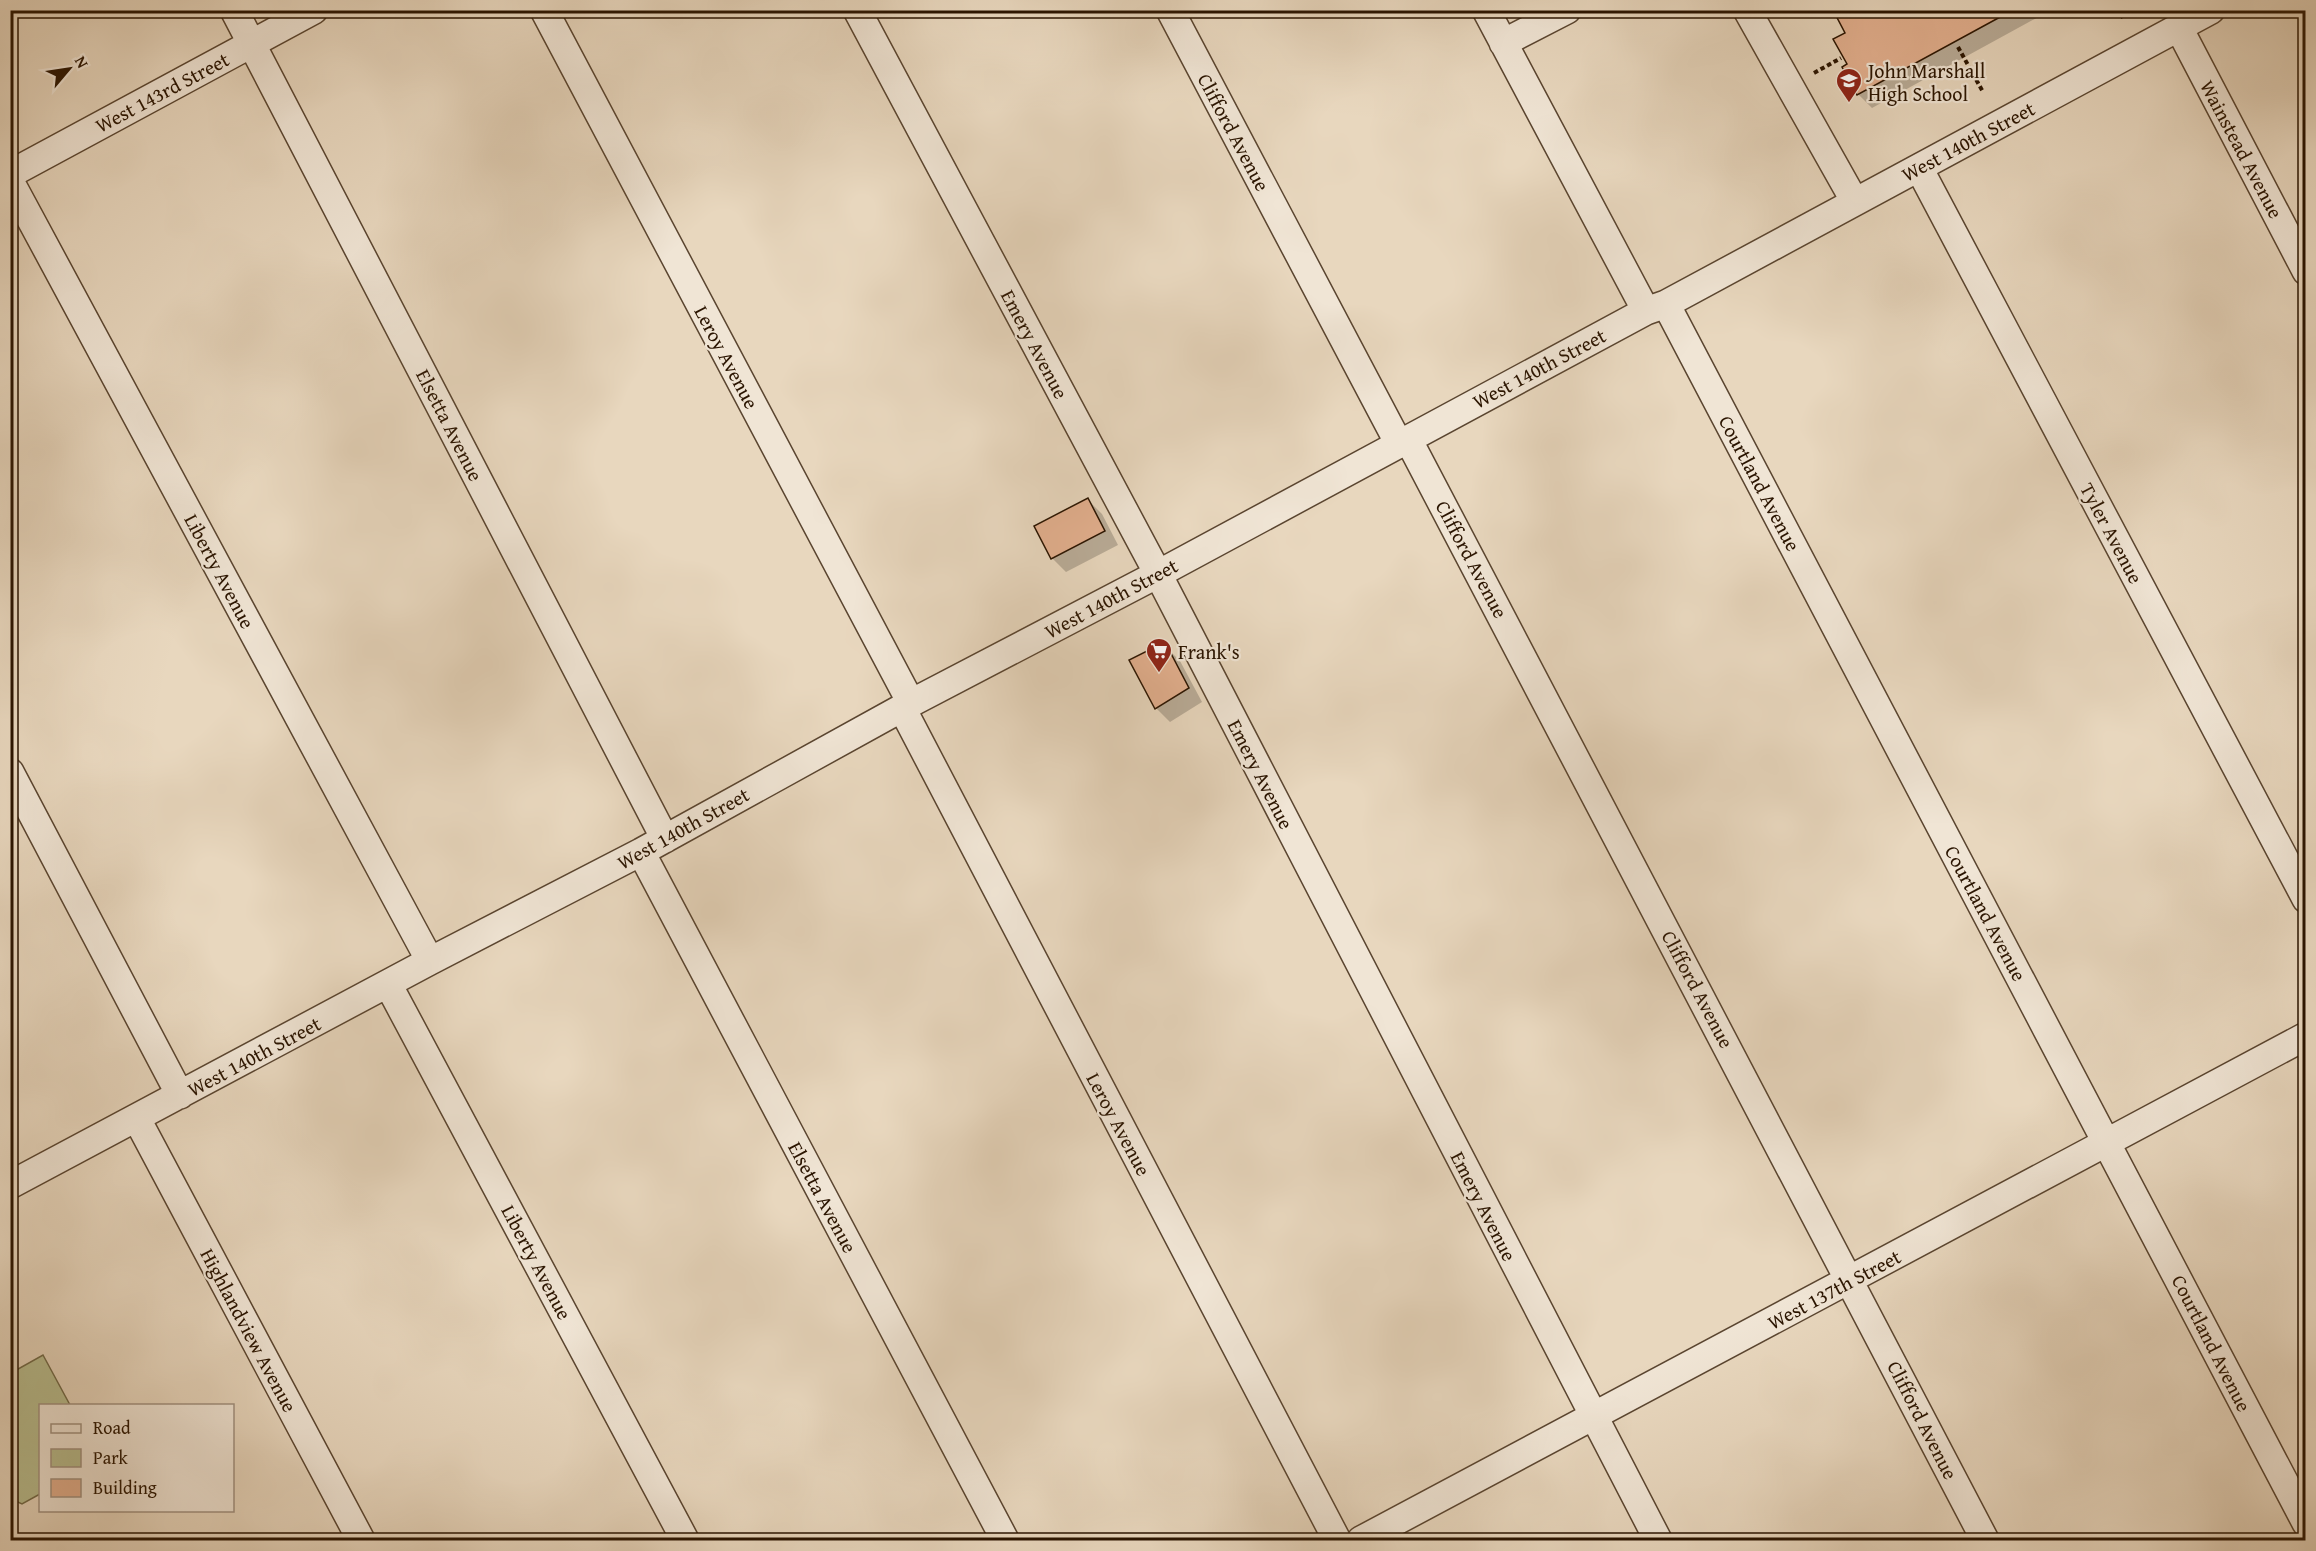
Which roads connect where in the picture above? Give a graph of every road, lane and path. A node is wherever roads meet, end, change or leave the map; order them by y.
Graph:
1 (234, 10) edge
2 (315, 10) edge
3 (544, 10) edge
4 (857, 10) edge
5 (1170, 10) edge
6 (1486, 10) edge
7 (1567, 10) edge
8 (1747, 10) edge
9 (2119, 10) edge
10 (2211, 10) edge
11 (2123, 18) dead end
12 (2179, 28) junction
13 (1503, 43) junction
14 (252, 44) junction
15 (1958, 47) dead end
16 (1841, 58) dead end
17 (1814, 73) dead end
18 (1983, 93) dead end
19 (1919, 168) junction
20 (10, 174) edge
21 (10, 181) edge
22 (1856, 202) junction
23 (2306, 271) edge
24 (1656, 307) junction
25 (1404, 441) junction
26 (1158, 574) junction
27 (906, 705) junction
28 (10, 772) edge
29 (665, 839) junction
30 (641, 852) junction
31 (2306, 899) edge
32 (430, 961) junction
33 (388, 984) junction
34 (2306, 1036) edge
35 (180, 1095) junction
36 (137, 1119) junction
37 (2108, 1142) junction
38 (10, 1185) edge
39 (1851, 1281) junction
40 (1592, 1416) junction
41 (2306, 1523) edge
42 (361, 1540) edge
43 (685, 1540) edge
44 (1005, 1540) edge
45 (1337, 1540) edge
46 (1361, 1540) edge
47 (1658, 1540) edge
48 (1985, 1540) edge

1 - 14 street, Elsetta Avenue
2 - 14 street, West 143rd Street
3 - 27 street, Leroy Avenue
4 - 26 street, Emery Avenue
5 - 25 street, Clifford Avenue
6 - 13 street, Courtland Avenue
7 - 13 street
8 - 22 street
9 - 11 path
10 - 12 street, West 140th Street
12 - 19 street, West 140th Street
12 - 23 street, Wainstead Avenue
13 - 24 street, Courtland Avenue
14 - 20 street, West 143rd Street
14 - 29 street, Elsetta Avenue
15 - 18 path
16 - 17 path
19 - 22 street, West 140th Street
19 - 31 street, Tyler Avenue
21 - 32 street, Liberty Avenue
22 - 24 street, West 140th Street
24 - 25 street, West 140th Street
24 - 37 street, Courtland Avenue
25 - 26 street, West 140th Street
25 - 39 street, Clifford Avenue
26 - 27 street, West 140th Street
26 - 40 street, Emery Avenue
27 - 29 street, West 140th Street
27 - 45 street, Leroy Avenue
28 - 35 street
29 - 30 street, West 140th Street
30 - 32 street, West 140th Street
30 - 44 street, Elsetta Avenue
32 - 33 street, West 140th Street
33 - 35 street, West 140th Street
33 - 43 street, Liberty Avenue
34 - 37 street, West 137th Street
35 - 36 street, West 140th Street
36 - 38 street, West 140th Street
36 - 42 street, Highlandview Avenue
37 - 39 street, West 137th Street
37 - 41 street, Courtland Avenue
39 - 40 street, West 137th Street
39 - 48 street, Clifford Avenue
40 - 46 street, West 137th Street
40 - 47 street, Emery Avenue

